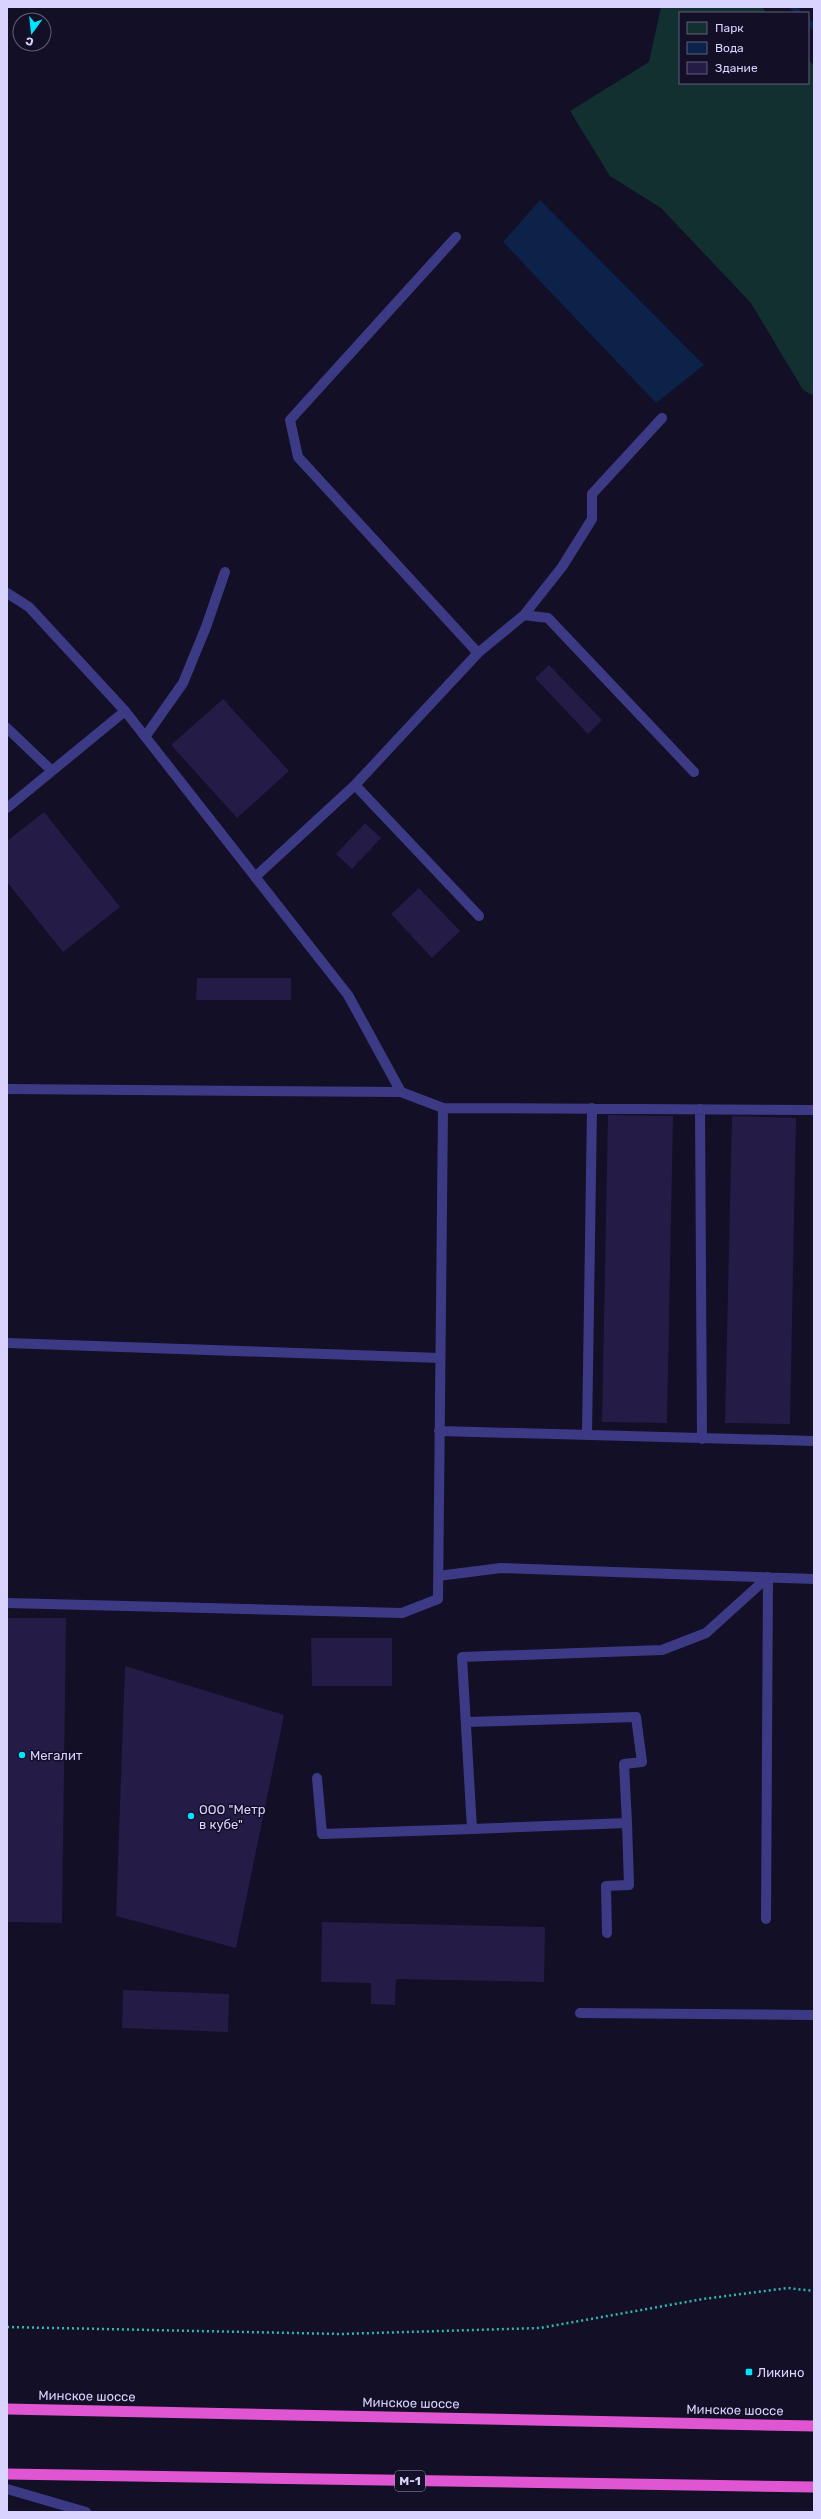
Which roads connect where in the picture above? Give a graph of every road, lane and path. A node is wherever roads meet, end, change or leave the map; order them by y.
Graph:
1 (456, 237) dead end
2 (662, 418) dead end
3 (225, 572) dead end
4 (7, 593) edge
5 (524, 615) junction
6 (478, 653) junction
7 (125, 711) junction
8 (7, 728) edge
9 (145, 737) junction
10 (52, 771) junction
11 (694, 772) dead end
12 (355, 785) junction
13 (7, 808) edge
14 (255, 877) junction
15 (479, 916) dead end
16 (7, 1089) edge
17 (401, 1092) junction
18 (443, 1108) junction
19 (592, 1108) junction
20 (700, 1109) junction
21 (814, 1110) edge
22 (7, 1343) edge
23 (440, 1358) junction
24 (439, 1431) junction
25 (587, 1435) junction
26 (702, 1438) junction
27 (814, 1442) edge
28 (438, 1576) junction
29 (768, 1577) junction
30 (814, 1579) edge
31 (7, 1603) edge
32 (466, 1722) junction
33 (318, 1778) dead end
34 (627, 1822) junction
35 (472, 1829) junction
36 (766, 1919) dead end
37 (607, 1933) dead end
38 (580, 2012) dead end
39 (814, 2014) edge
40 (814, 2291) edge
41 (7, 2327) edge
42 (7, 2409) edge
43 (814, 2426) edge
44 (7, 2474) edge
45 (814, 2487) edge
46 (7, 2489) edge
47 (86, 2512) edge

1 - 6 lane
2 - 5 lane
3 - 9 lane
4 - 7 lane
5 - 6 lane
5 - 11 lane
6 - 12 lane
7 - 9 lane
7 - 10 lane
8 - 10 lane
9 - 14 lane
10 - 13 lane
12 - 14 lane
12 - 15 lane
14 - 17 lane
16 - 17 lane
17 - 18 lane
18 - 19 lane
18 - 23 lane
19 - 20 lane
19 - 25 lane
20 - 21 lane
20 - 26 lane
22 - 23 lane
23 - 24 lane
24 - 25 lane
24 - 28 lane
25 - 26 lane
26 - 27 lane
28 - 29 lane
28 - 31 lane
29 - 30 lane
29 - 32 lane
29 - 36 lane
32 - 34 lane
32 - 35 lane
33 - 35 lane
34 - 35 lane
34 - 37 lane
38 - 39 lane
40 - 41 path
42 - 43 highway, Минское шоссе
44 - 45 highway, М-1
46 - 47 lane

